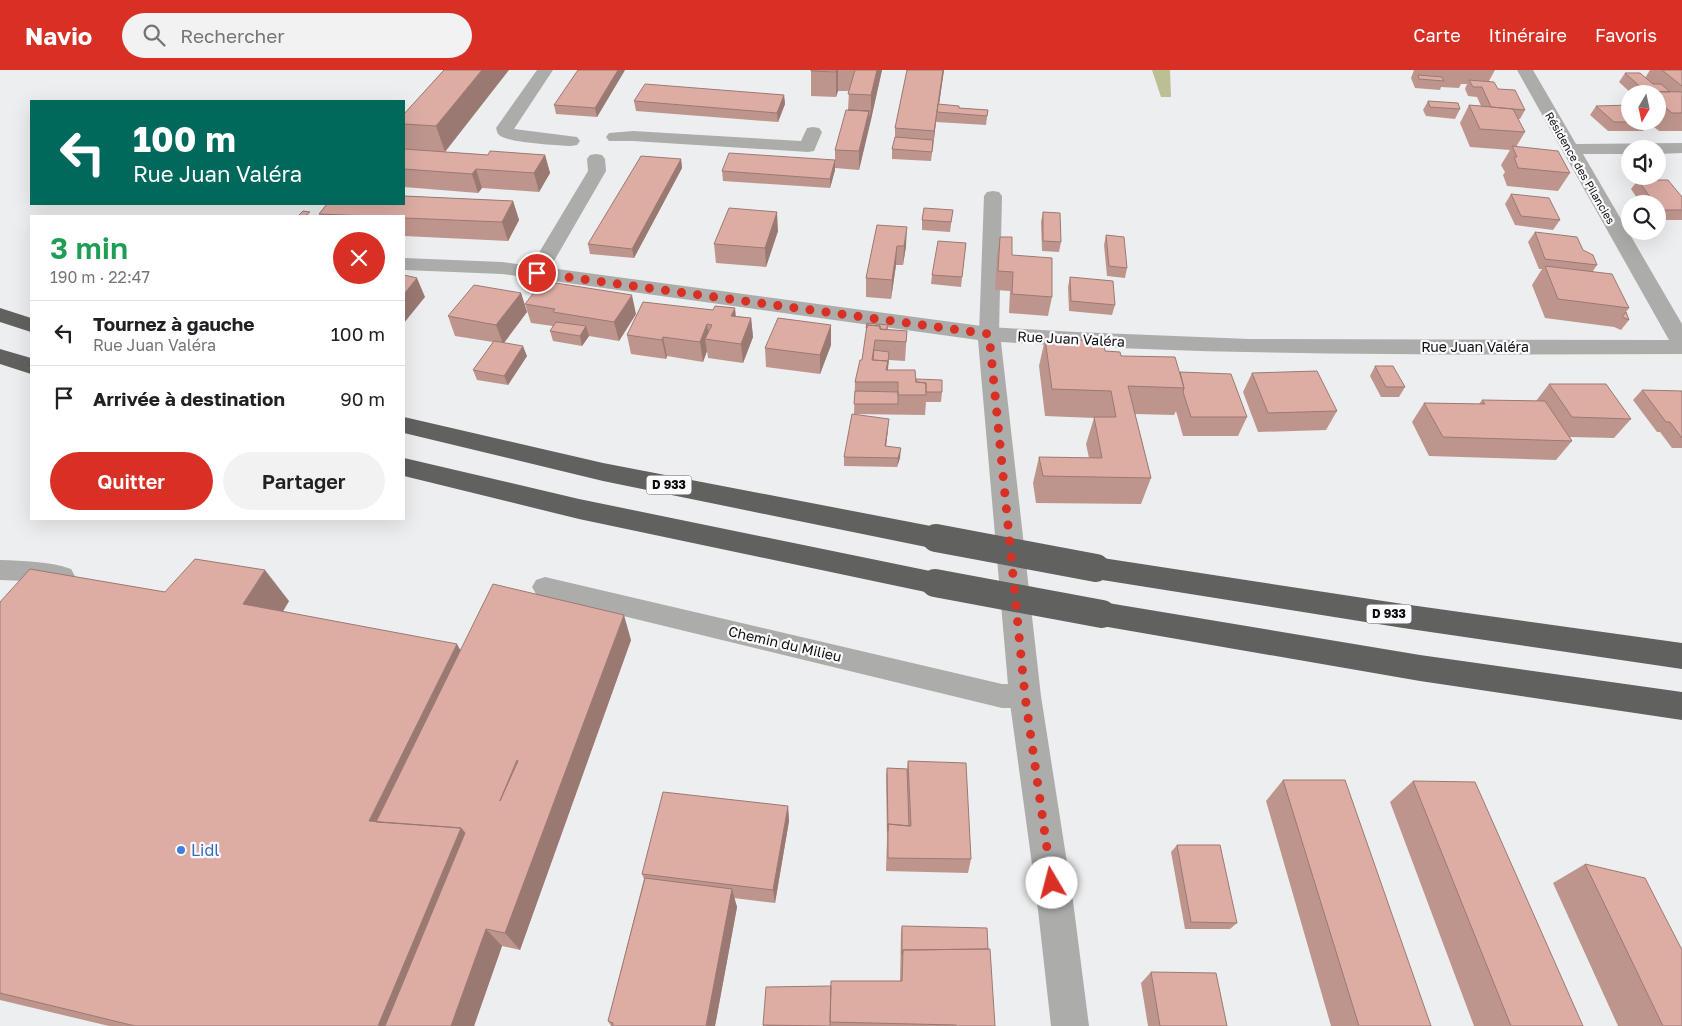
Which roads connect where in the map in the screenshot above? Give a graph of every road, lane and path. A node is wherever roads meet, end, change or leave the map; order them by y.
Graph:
1 (545, 70) edge
2 (1525, 70) edge
3 (813, 132) dead end
4 (588, 146) junction
5 (1682, 148) edge
6 (1569, 149) junction
7 (993, 196) dead end
8 (405, 264) edge
9 (537, 273) junction
10 (0, 315) edge
11 (30, 325) edge
12 (989, 334) junction
13 (1682, 343) edge
14 (1682, 347) edge
15 (0, 356) edge
16 (30, 366) edge
17 (405, 425) edge
18 (405, 467) edge
19 (0, 570) edge
20 (86, 580) edge
21 (545, 587) dead end
22 (1682, 656) edge
23 (1025, 696) junction
24 (1682, 706) edge
25 (1070, 1026) edge

1 - 4 street
2 - 6 street, Résidence des Pilancies
3 - 4 street
4 - 9 street
5 - 6 street
6 - 13 street, Résidence des Pilancies
7 - 12 lane
8 - 9 street, Rue Juan Valéra
9 - 12 street, Rue Juan Valéra
10 - 11 highway
12 - 14 street, Rue Juan Valéra
12 - 23 street
15 - 16 highway
17 - 22 highway, D 933, bridge
18 - 24 highway, bridge
19 - 20 lane
21 - 23 lane, Chemin du Milieu
23 - 25 street

